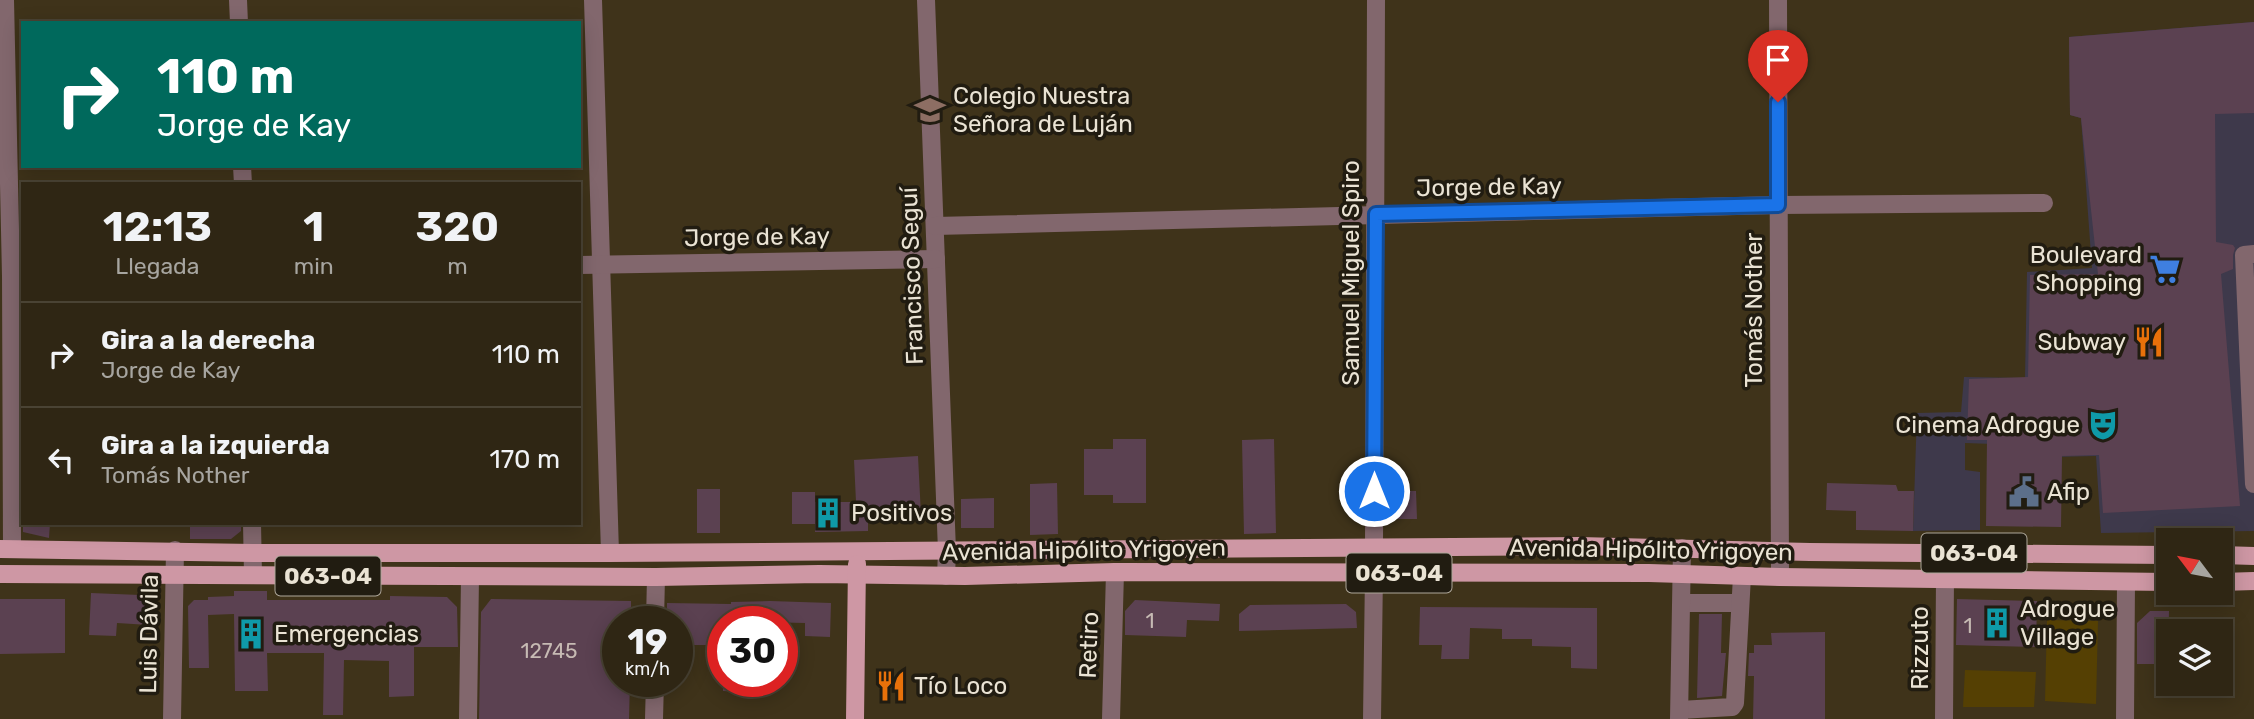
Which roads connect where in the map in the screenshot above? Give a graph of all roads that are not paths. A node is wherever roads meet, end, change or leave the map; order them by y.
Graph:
1 (5, 0) edge
2 (238, 0) edge
3 (593, 0) edge
4 (926, 0) edge
5 (1376, 0) edge
6 (1778, 0) edge
7 (239, 21) edge
8 (2044, 203) dead end
9 (1778, 205) junction
10 (1376, 214) junction
11 (935, 226) junction
12 (2254, 254) edge
13 (936, 259) junction
14 (602, 264) junction
15 (581, 265) edge
16 (11, 276) edge
17 (2254, 484) edge
18 (252, 525) edge
19 (1374, 546) junction
20 (6, 548) edge
21 (1682, 548) junction
22 (175, 550) junction
23 (857, 550) junction
24 (947, 551) junction
25 (1779, 551) junction
26 (253, 552) junction
27 (610, 553) junction
28 (2156, 555) edge
29 (2233, 555) edge
30 (2254, 556) edge
31 (1115, 572) junction
32 (1374, 572) junction
33 (0, 574) edge
34 (175, 574) junction
35 (253, 575) junction
36 (1682, 575) junction
37 (470, 576) junction
38 (858, 576) junction
39 (946, 576) junction
40 (1742, 576) junction
41 (656, 577) junction
42 (1780, 577) junction
43 (1945, 578) junction
44 (2254, 581) edge
45 (2126, 582) junction
46 (2156, 582) edge
47 (2233, 582) edge
48 (1682, 603) junction
49 (1740, 603) junction
50 (655, 606) edge
51 (654, 697) edge
52 (1680, 715) edge
53 (172, 719) edge
54 (468, 719) edge
55 (654, 719) edge
56 (855, 719) edge
57 (1111, 719) edge
58 (1372, 719) edge
59 (1944, 719) edge
60 (2125, 719) edge

1 - 16 street
2 - 7 street
3 - 14 street
4 - 11 street, Francisco Seguí
5 - 10 street, Samuel Miguel Spiro
6 - 9 street, Tomás Nother
8 - 9 street, Jorge de Kay
9 - 10 street, Jorge de Kay
9 - 25 street, Tomás Nother
10 - 11 street, Jorge de Kay
10 - 19 street, Samuel Miguel Spiro
11 - 13 street, Francisco Seguí
12 - 17 street
13 - 14 street, Jorge de Kay
13 - 24 street, Francisco Seguí
14 - 15 street, Jorge de Kay
14 - 27 street
16 - 20 street
18 - 26 street
19 - 21 main road, Avenida Hipólito Yrigoyen / 063-04
19 - 24 main road, Avenida Hipólito Yrigoyen / 063-04
20 - 22 main road, Avenida Hipólito Yrigoyen / 063-04
21 - 25 main road, Avenida Hipólito Yrigoyen / 063-04
21 - 36 street
22 - 26 main road, Avenida Hipólito Yrigoyen / 063-04
22 - 34 street, Luis Dávila
23 - 24 main road, Avenida Hipólito Yrigoyen / 063-04
23 - 27 main road, Avenida Hipólito Yrigoyen / 063-04
23 - 38 main road
24 - 39 street, Francisco Seguí
25 - 28 main road, Avenida Hipólito Yrigoyen / 063-04
25 - 42 street, Tomás Nother
26 - 27 main road, Avenida Hipólito Yrigoyen / 063-04
26 - 35 street
29 - 30 main road
31 - 32 main road, Avenida Hipólito Yrigoyen / 063-04
31 - 39 main road, Avenida Hipólito Yrigoyen / 063-04
31 - 57 street, Retiro
32 - 36 main road, Avenida Hipólito Yrigoyen / 063-04
32 - 58 street
33 - 34 main road, Avenida Hipólito Yrigoyen / 063-04
34 - 35 main road, Avenida Hipólito Yrigoyen / 063-04
34 - 53 street, Luis Dávila
35 - 37 main road, Avenida Hipólito Yrigoyen / 063-04
36 - 40 main road, Avenida Hipólito Yrigoyen / 063-04
36 - 48 street
37 - 41 main road, Avenida Hipólito Yrigoyen / 063-04
37 - 54 street
38 - 39 main road, Avenida Hipólito Yrigoyen / 063-04
38 - 41 main road, Avenida Hipólito Yrigoyen / 063-04
38 - 56 main road
40 - 42 main road, Avenida Hipólito Yrigoyen / 063-04
40 - 49 street
41 - 50 street
42 - 43 main road, Avenida Hipólito Yrigoyen / 063-04
43 - 45 main road, Avenida Hipólito Yrigoyen / 063-04
43 - 59 street, Rizzuto
44 - 47 main road
45 - 46 main road, Avenida Hipólito Yrigoyen / 063-04
45 - 60 street
48 - 49 street
48 - 52 street
49 - 52 street
51 - 55 street

